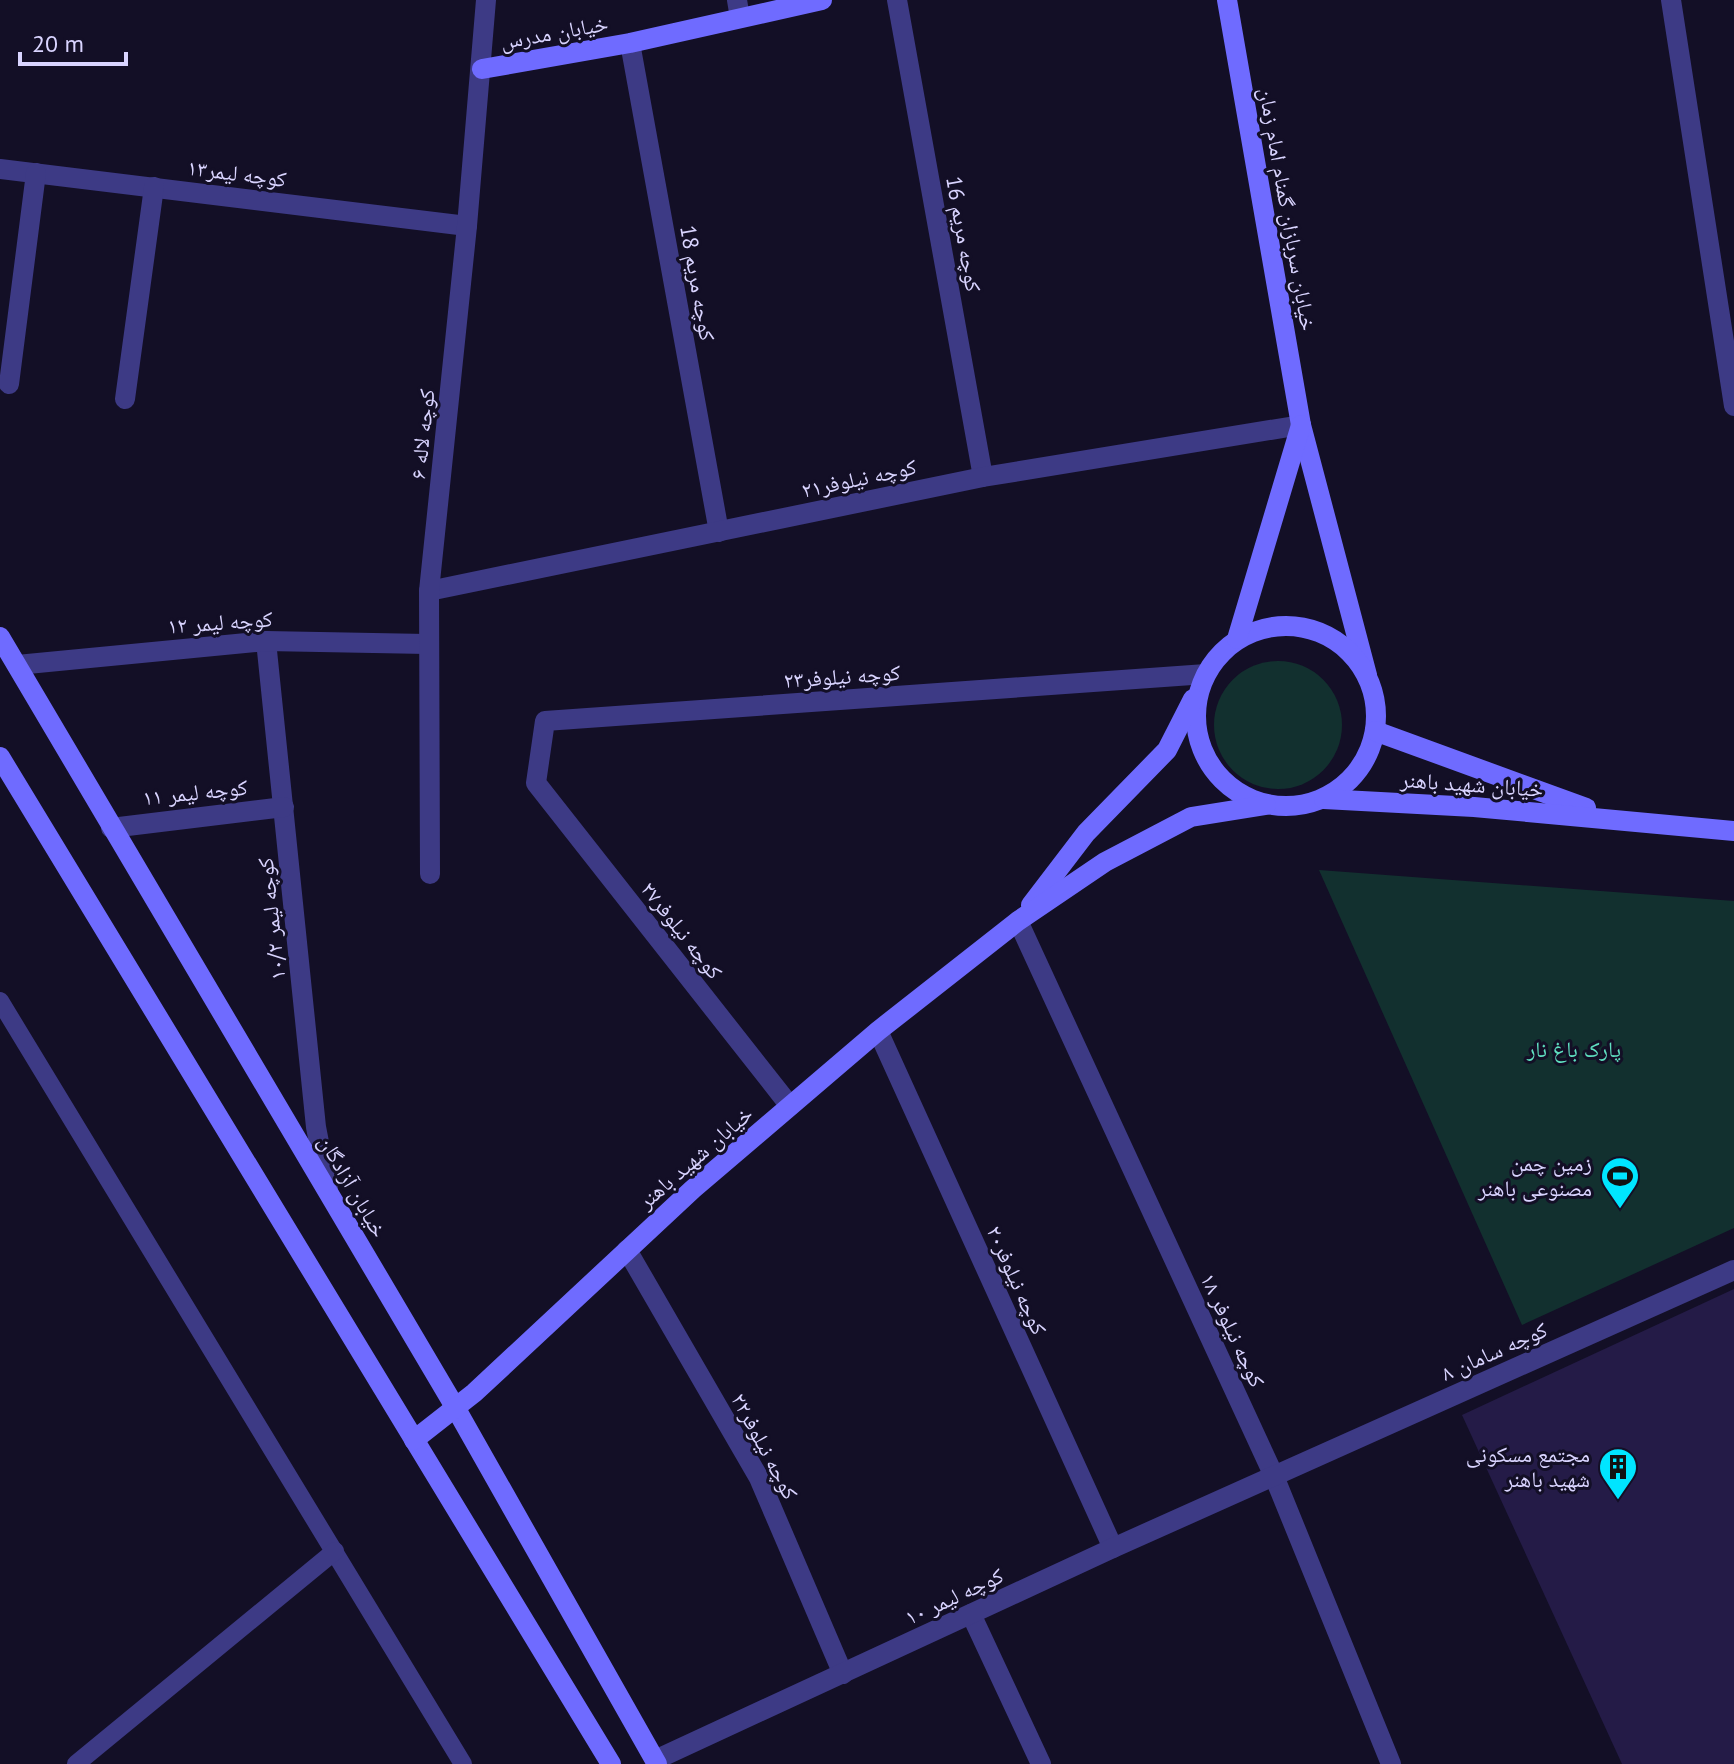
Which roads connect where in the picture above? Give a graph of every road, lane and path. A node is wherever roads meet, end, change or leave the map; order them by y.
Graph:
1 (486, 0) edge
2 (822, 0) edge
3 (897, 0) edge
4 (1227, 0) edge
5 (1671, 0) edge
6 (738, 9) edge
7 (630, 43) junction
8 (482, 69) junction
9 (0, 169) edge
10 (36, 173) junction
11 (154, 187) junction
12 (467, 226) junction
13 (9, 384) dead end
14 (125, 399) dead end
15 (1734, 406) edge
16 (1301, 425) junction
17 (983, 477) junction
18 (719, 532) junction
19 (429, 591) junction
20 (0, 637) edge
21 (1237, 639) junction
22 (266, 641) junction
23 (427, 644) junction
24 (17, 665) junction
25 (1206, 674) junction
26 (1367, 675) junction
27 (1375, 731) junction
28 (0, 757) edge
29 (536, 783) joint
30 (1324, 799) junction
31 (1266, 805) junction
32 (284, 807) junction
33 (1616, 818) junction
34 (111, 828) junction
35 (1734, 831) edge
36 (430, 874) dead end
37 (1018, 921) junction
38 (0, 1001) edge
39 (878, 1031) junction
40 (790, 1106) junction
41 (329, 1192) junction
42 (627, 1250) junction
43 (1734, 1270) edge
44 (455, 1407) junction
45 (414, 1440) junction
46 (1274, 1476) junction
47 (1113, 1548) junction
48 (335, 1551) junction
49 (971, 1614) junction
50 (843, 1674) junction
51 (656, 1762) edge
52 (76, 1764) edge
53 (463, 1764) edge
54 (611, 1764) edge
55 (1041, 1764) edge
56 (1391, 1764) edge

1 - 8 street, کوچه لاله ۶
2 - 6 street, خیابان مدرس
3 - 17 street, کوچه مریم 16
4 - 16 street, خیابان سربازان گمنام امام زمان
5 - 15 street
6 - 7 street, خیابان مدرس
7 - 8 street, خیابان مدرس
7 - 18 street, کوچه مریم 18
8 - 12 street, کوچه لاله ۶
9 - 10 street, کوچه لیمر۱۳
10 - 11 street, کوچه لیمر۱۳
10 - 13 street
11 - 12 street, کوچه لیمر۱۳
11 - 14 street
12 - 19 street, کوچه لاله ۶
16 - 17 street, کوچه نیلوفر۲۱
16 - 21 street, خیابان سربازان گمنام امام زمان
16 - 26 street, خیابان سربازان گمنام امام زمان
17 - 18 street, کوچه نیلوفر۲۱
18 - 19 street, کوچه نیلوفر۲۱
19 - 23 street, کوچه لاله ۶
20 - 24 street, خیابان آزادگان
21 - 25 street
21 - 26 street
22 - 23 street, کوچه لیمر ۱۲
22 - 24 street, کوچه لیمر ۱۲
22 - 32 street, کوچه لیمر ۱۰/۲
23 - 36 street, کوچه لاله ۶
24 - 34 street, خیابان آزادگان
25 - 29 street, کوچه نیلوفر۲۳
25 - 31 street
25 - 37 street, خیابان شهید باهنر
26 - 27 street
27 - 30 street
27 - 33 street, خیابان شهید باهنر
28 - 45 street
29 - 40 street, کوچه نیلوفر۲۷
30 - 31 street
30 - 33 street, خیابان شهید باهنر
31 - 37 street, خیابان شهید باهنر
32 - 34 street, کوچه لیمر ۱۱
32 - 41 street, کوچه لیمر ۱۰/۲
33 - 35 street, خیابان شهید باهنر
34 - 41 street, خیابان آزادگان
37 - 39 street, خیابان شهید باهنر
37 - 46 street, کوچه نیلوفر ۱۸
38 - 48 lane
39 - 40 street, خیابان شهید باهنر
39 - 47 street, کوچه نیلوفر۲۰
40 - 42 street, خیابان شهید باهنر
41 - 44 street, خیابان آزادگان
42 - 44 street, خیابان شهید باهنر
42 - 50 street, کوچه نیلوفر۲۲
43 - 46 street, کوچه سامان ۸
44 - 45 street, خیابان شهید باهنر
44 - 51 street, خیابان آزادگان
45 - 54 street
46 - 47 street, کوچه لیمر ۱۰
46 - 56 street, کوچه نیلوفر ۱۸
47 - 49 street, کوچه لیمر ۱۰
48 - 52 lane
48 - 53 lane
49 - 50 street, کوچه لیمر ۱۰
49 - 55 street
50 - 51 street, کوچه لیمر ۱۰

